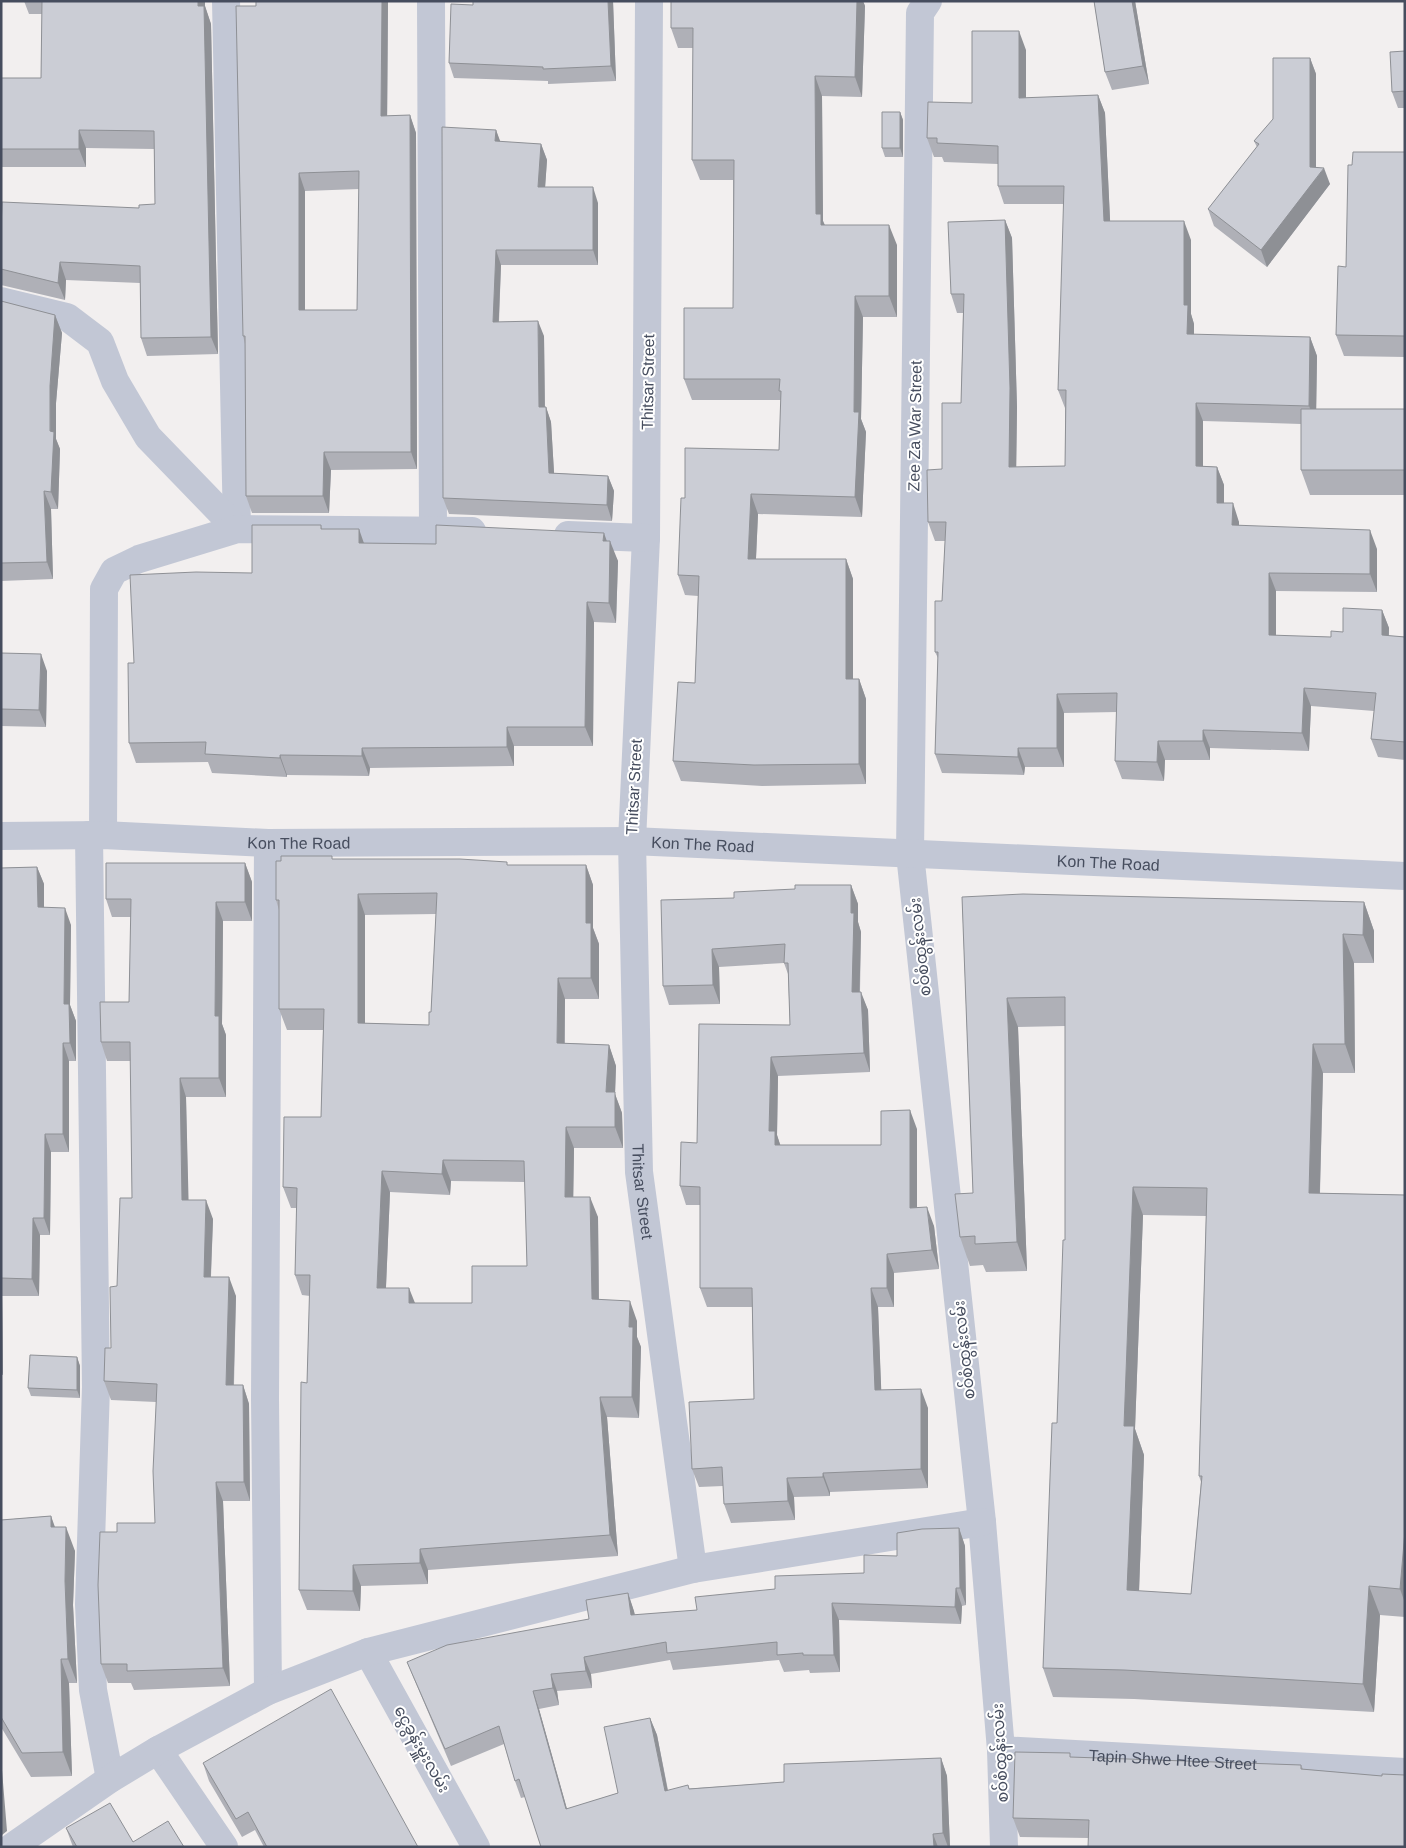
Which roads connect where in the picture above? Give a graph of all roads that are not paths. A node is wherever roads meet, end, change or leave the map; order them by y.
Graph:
1 (226, 1) edge
2 (431, 1) edge
3 (649, 1) edge
4 (928, 1) edge
5 (1, 300) edge
6 (237, 529) junction
7 (433, 529) junction
8 (501, 532) edge
9 (540, 533) edge
10 (646, 538) junction
11 (96, 835) junction
12 (1, 836) edge
13 (632, 841) junction
14 (268, 843) junction
15 (910, 854) junction
16 (1405, 876) edge
17 (982, 1522) junction
18 (693, 1569) junction
19 (368, 1652) junction
20 (268, 1691) junction
21 (158, 1750) junction
22 (1001, 1750) junction
23 (1405, 1772) edge
24 (110, 1779) junction
25 (12, 1847) edge
26 (224, 1847) edge
27 (476, 1847) edge
28 (1004, 1847) edge

1 - 6 street
2 - 7 street
3 - 10 street, Thitsar Street
4 - 15 street, Zee Za War Street
5 - 6 street
6 - 7 street
6 - 11 street
7 - 8 street
9 - 10 street
10 - 13 street, Thitsar Street
11 - 12 street, Kon The Road
11 - 14 street, Kon The Road
11 - 24 street
13 - 14 street, Kon The Road
13 - 15 street, Kon The Road
13 - 18 street, Thitsar Street
14 - 20 street
15 - 16 street, Kon The Road
15 - 17 street, စဝ်စံထွန်းလမ်း
17 - 18 street
17 - 22 street, စဝ်စံထွန်းလမ်း
18 - 19 street
19 - 20 street
19 - 27 street, ငွေခွန်းမှူးလမ်း
20 - 21 street
21 - 24 street
21 - 26 street
22 - 23 street, Tapin Shwe Htee Street
22 - 28 street, စဝ်စံထွန်းလမ်း
24 - 25 street

